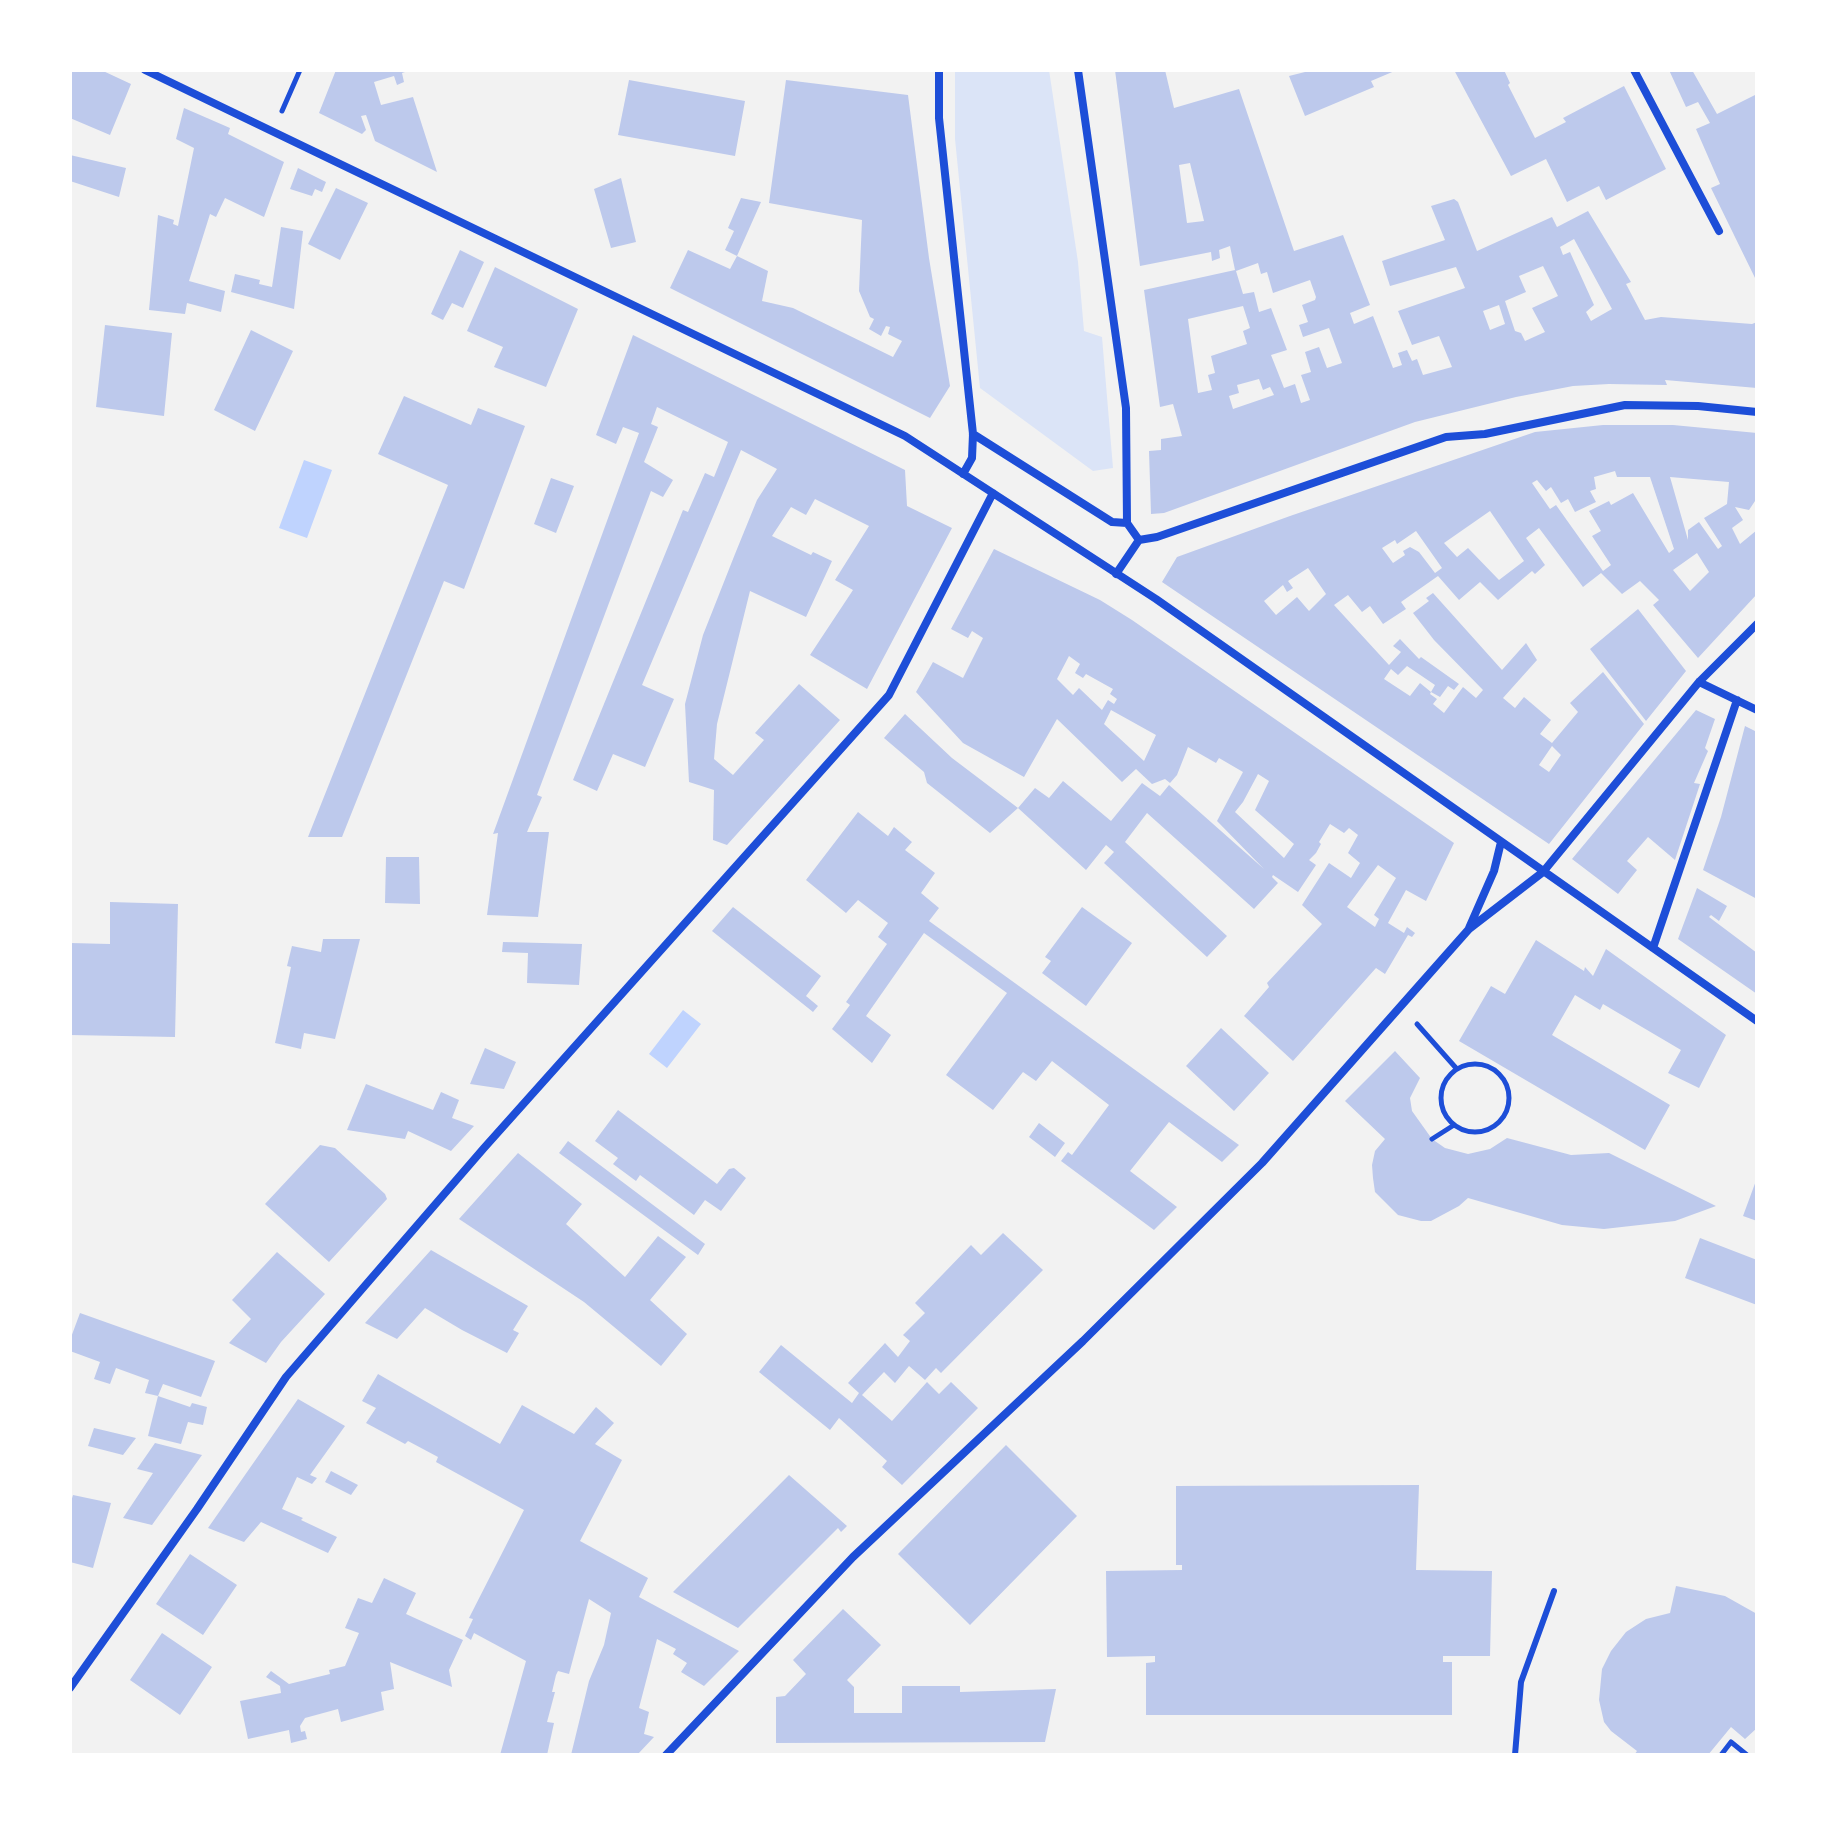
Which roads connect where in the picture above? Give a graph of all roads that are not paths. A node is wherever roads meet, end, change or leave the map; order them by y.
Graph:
1 (145, 70) edge
2 (939, 70) edge
3 (1078, 70) edge
4 (1634, 70) edge
5 (1719, 231) dead end
6 (1757, 412) edge
7 (973, 434) junction
8 (963, 474) junction
9 (993, 493) junction
10 (1127, 523) junction
11 (1139, 540) junction
12 (1116, 574) junction
13 (1757, 624) edge
14 (1699, 682) junction
15 (1737, 700) junction
16 (1757, 710) edge
17 (1501, 842) junction
18 (1543, 872) junction
19 (1469, 929) junction
20 (1653, 948) junction
21 (1757, 1021) edge
22 (1554, 1591) dead end
23 (70, 1688) edge
24 (666, 1755) edge
25 (1515, 1755) edge

1 - 8 street
2 - 7 street
3 - 10 street
4 - 5 street
6 - 11 street
7 - 8 street
7 - 10 street
8 - 9 street
9 - 12 street
9 - 23 street
10 - 11 street
11 - 12 street
12 - 17 street
13 - 14 street
14 - 15 street
14 - 18 street
15 - 16 street
15 - 20 street
17 - 18 street
17 - 19 street
18 - 19 street
18 - 20 street
19 - 24 street
20 - 21 street
22 - 25 lane

